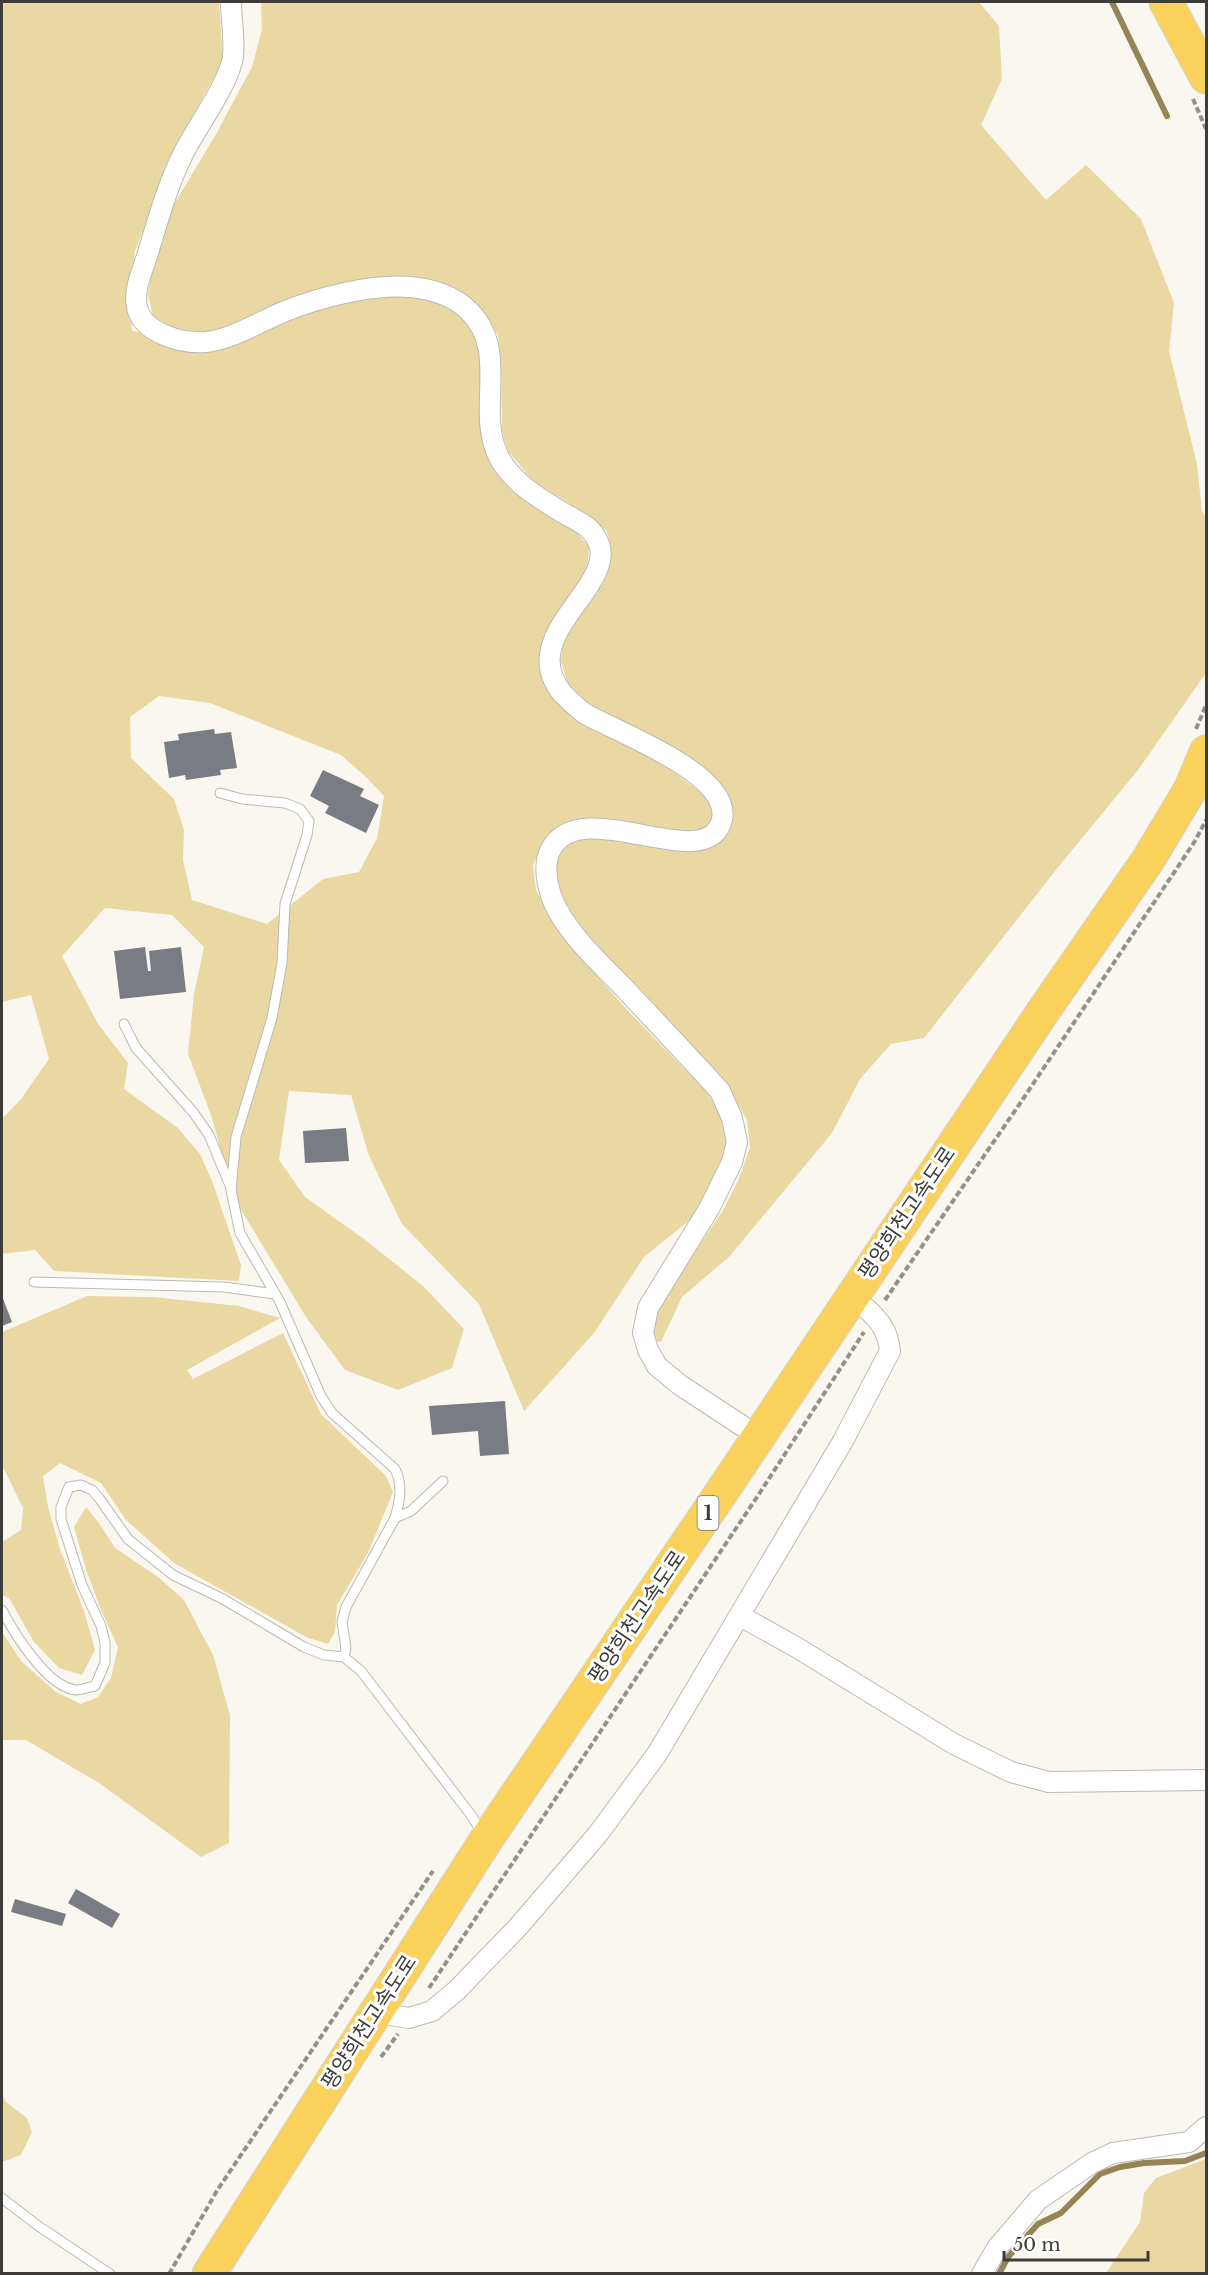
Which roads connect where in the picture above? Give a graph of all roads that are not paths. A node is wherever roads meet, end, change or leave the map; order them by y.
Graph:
1 (231, 2) edge
2 (1166, 2) edge
3 (1206, 77) edge
4 (1206, 752) edge
5 (1206, 788) edge
6 (220, 793) dead end
7 (124, 1024) dead end
8 (231, 1190) junction
9 (34, 1282) dead end
10 (275, 1294) junction
11 (871, 1312) junction
12 (759, 1437) junction
13 (442, 1481) dead end
14 (395, 1518) junction
15 (2, 1610) edge
16 (740, 1616) junction
17 (344, 1657) junction
18 (1206, 1780) edge
19 (486, 1840) junction
20 (400, 2016) junction
21 (1206, 2127) edge
22 (2, 2198) edge
23 (110, 2274) edge
24 (209, 2274) edge
25 (228, 2274) edge
26 (982, 2274) edge

1 - 12 street
2 - 3 highway
4 - 12 highway, 평양희천고속도로 / 1
5 - 11 highway, 평양희천고속도로 / 1
6 - 8 lane
7 - 8 lane
8 - 10 lane
9 - 10 lane
10 - 14 lane
11 - 16 street
11 - 20 highway, 평양희천고속도로 / 1
12 - 19 highway, 평양희천고속도로 / 1
13 - 14 lane
14 - 17 lane
15 - 17 lane
16 - 18 street
16 - 20 street
17 - 19 lane
19 - 24 highway, 평양희천고속도로 / 1
20 - 25 highway, 평양희천고속도로 / 1
21 - 26 street
22 - 23 lane

